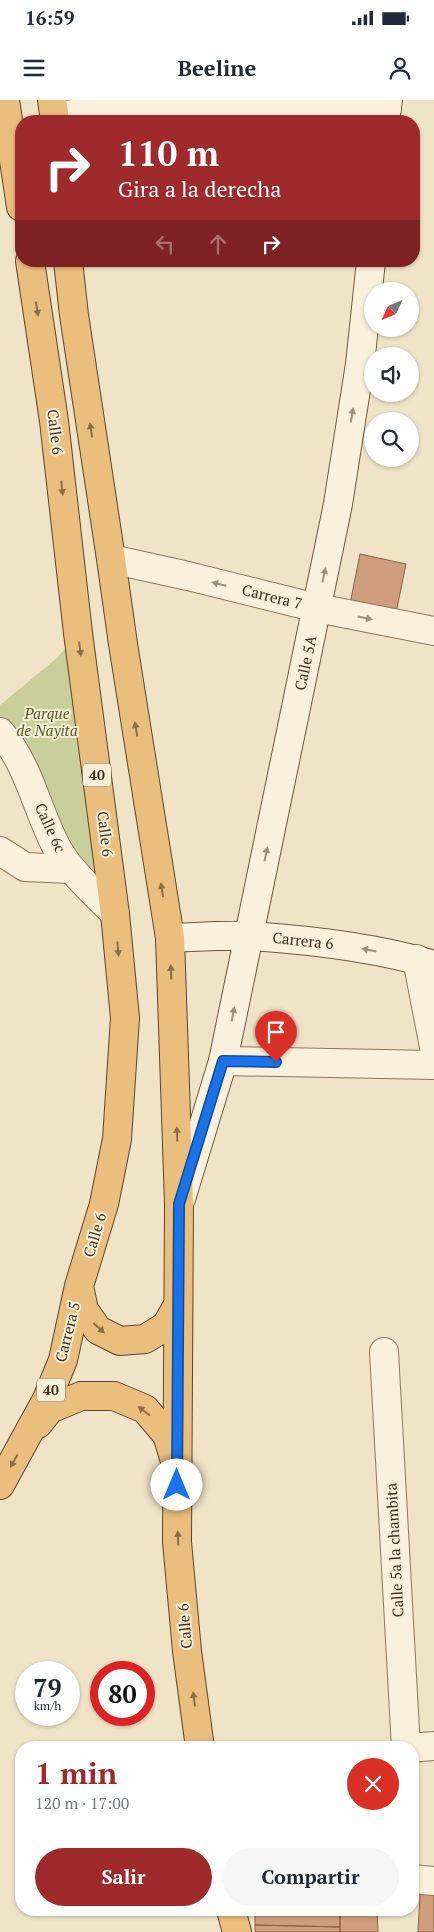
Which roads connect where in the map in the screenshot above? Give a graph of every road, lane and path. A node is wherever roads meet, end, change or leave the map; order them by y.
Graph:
1 (5, 100) edge
2 (387, 110) edge
3 (54, 112) edge
4 (15, 167) edge
5 (31, 267) edge
6 (69, 267) edge
7 (370, 267) edge
8 (112, 559) junction
9 (317, 608) junction
10 (434, 631) edge
11 (0, 732) edge
12 (0, 852) edge
13 (71, 869) junction
14 (115, 914) junction
15 (249, 936) junction
16 (170, 938) junction
17 (425, 962) edge
18 (434, 1047) edge
19 (223, 1061) junction
20 (434, 1064) edge
21 (179, 1204) junction
22 (79, 1286) junction
23 (178, 1305) junction
24 (384, 1352) dead end
25 (28, 1434) junction
26 (177, 1466) junction
27 (0, 1485) edge
28 (199, 1741) edge
29 (408, 1741) edge
30 (434, 1746) edge
31 (419, 1747) edge
32 (419, 1880) edge
33 (434, 1882) edge
34 (233, 1916) edge
35 (236, 1932) edge

1 - 4 highway
2 - 3 street
5 -> 14 highway, Calle 6 / 40
8 -> 6 highway, Calle 6
9 -> 7 street, Calle 5A
9 -> 8 street, Carrera 7
16 -> 8 highway, Calle 6
9 -> 10 street, Carrera 7
15 -> 9 street, Calle 5A
11 - 13 street, Calle 6c
12 - 13 street
13 - 14 street, Calle 6c
14 -> 22 highway, Calle 6 / 40
15 - 16 street, Carrera 6
17 -> 15 street, Carrera 6
19 -> 15 street, Calle 5A
21 -> 16 highway, Calle 6
17 - 18 street
19 - 20 street
19 - 21 street, Calle 6
21 - 23 highway, Calle 6
22 -> 23 highway
22 - 25 highway, Carrera 5 / 40
23 - 26 highway, Calle 6
24 - 29 street, Calle 5a la chambita
26 -> 25 highway
25 -> 27 highway, Carrera 5 / 40
28 -> 26 highway, Calle 6
30 - 31 street
32 - 33 street
34 - 35 highway

